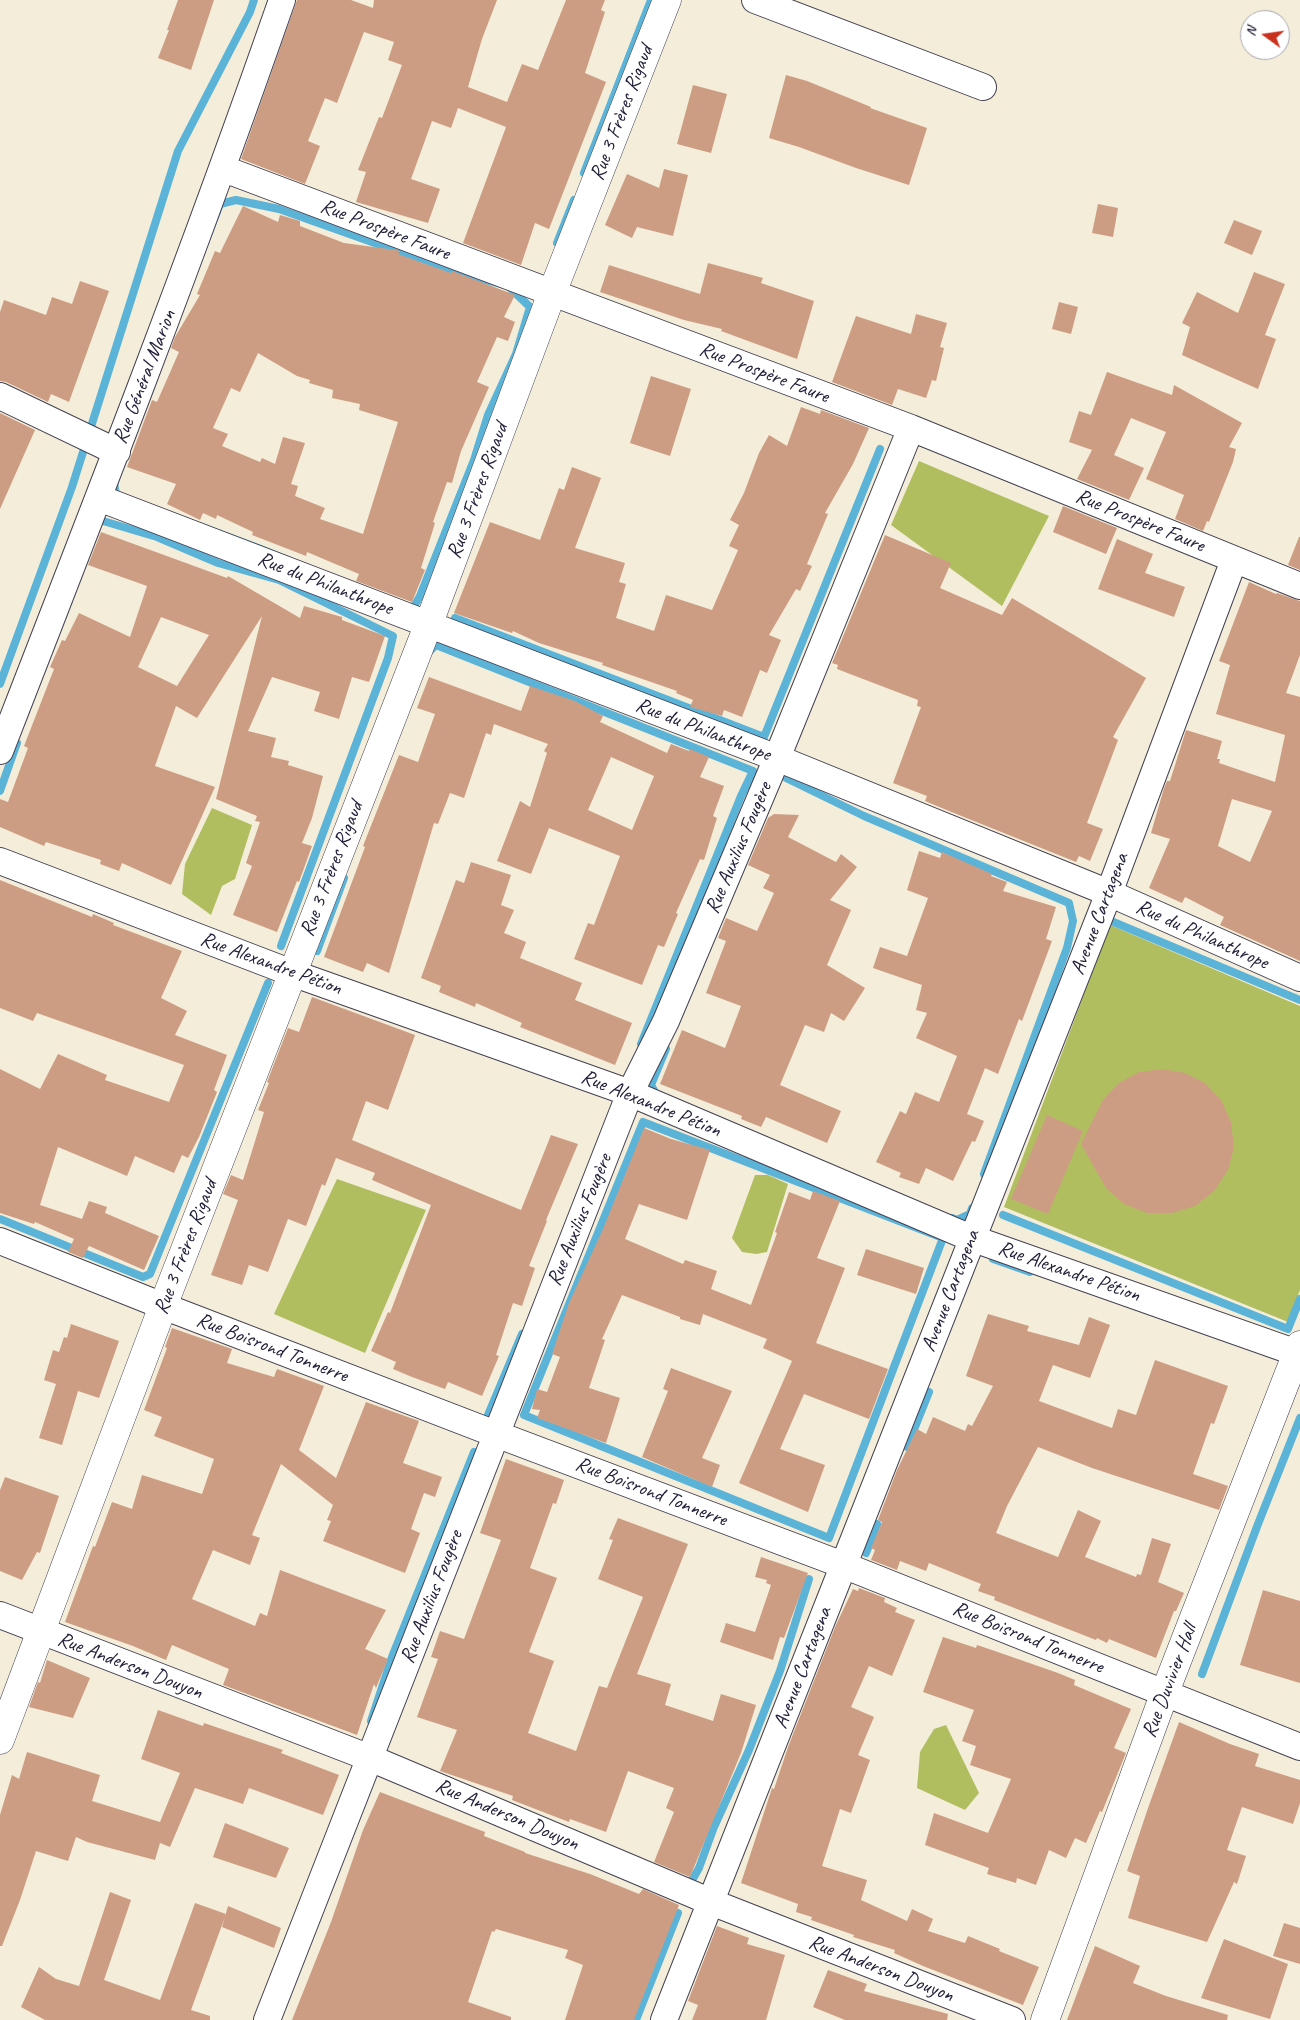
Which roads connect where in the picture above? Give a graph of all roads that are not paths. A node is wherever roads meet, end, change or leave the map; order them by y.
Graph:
1 (282, 0) edge
2 (667, 0) edge
3 (755, 0) edge
4 (983, 87) dead end
5 (224, 169) junction
6 (552, 293) junction
7 (0, 396) edge
8 (910, 428) junction
9 (116, 452) junction
10 (99, 498) junction
11 (1234, 560) junction
12 (1300, 586) edge
13 (428, 623) junction
14 (0, 751) edge
15 (777, 758) junction
16 (0, 862) edge
17 (1109, 892) junction
18 (292, 973) junction
19 (1300, 978) edge
20 (630, 1093) junction
21 (971, 1238) junction
22 (0, 1240) edge
23 (163, 1306) junction
24 (1299, 1350) edge
25 (495, 1434) junction
26 (844, 1564) junction
27 (0, 1615) edge
28 (40, 1632) junction
29 (1165, 1692) junction
30 (0, 1740) edge
31 (1300, 1747) edge
32 (370, 1758) junction
33 (711, 1902) junction
34 (267, 2020) edge
35 (664, 2020) edge
36 (1012, 2020) edge
37 (1045, 2020) edge

1 - 5 street, Rue Général Marion
2 - 6 street, Rue 3 Frères Rigaud
3 - 4 street
5 - 6 street, Rue Prospère Faure
5 - 9 street, Rue Général Marion
6 - 8 street, Rue Prospère Faure
6 - 13 street, Rue 3 Frères Rigaud
7 - 9 street
8 - 11 street, Rue Prospère Faure
8 - 15 street, Rue Auxilius Fougère
9 - 10 street, Rue Général Marion
10 - 13 street, Rue du Philanthrope
10 - 14 street, Rue Général Marion
11 - 12 street, Rue Prospère Faure
11 - 17 street, Avenue Cartagena
13 - 15 street, Rue du Philanthrope
13 - 18 street, Rue 3 Frères Rigaud
15 - 17 street, Rue du Philanthrope
15 - 20 street, Rue Auxilius Fougère
16 - 18 street, Rue Alexandre Pétion
17 - 19 street, Rue du Philanthrope
17 - 21 street, Avenue Cartagena
18 - 20 street, Rue Alexandre Pétion
18 - 23 street, Rue 3 Frères Rigaud
20 - 21 street, Rue Alexandre Pétion
20 - 25 street, Rue Auxilius Fougère
21 - 24 street, Rue Alexandre Pétion
21 - 26 street, Avenue Cartagena
22 - 23 street, Rue Boisrond Tonnerre
23 - 25 street, Rue Boisrond Tonnerre
23 - 28 street, Rue 3 Frères Rigaud
24 - 29 street, Rue Duvivier Hall
25 - 26 street, Rue Boisrond Tonnerre
25 - 32 street, Rue Auxilius Fougère
26 - 29 street, Rue Boisrond Tonnerre
26 - 33 street, Avenue Cartagena
27 - 28 street, Rue Anderson Douyon
28 - 30 street, Rue 3 Frères Rigaud
28 - 32 street, Rue Anderson Douyon
29 - 31 street, Rue Boisrond Tonnerre
29 - 37 street, Rue Duvivier Hall
32 - 33 street, Rue Anderson Douyon
32 - 34 street, Rue Auxilius Fougère
33 - 35 street, Avenue Cartagena
33 - 36 street, Rue Anderson Douyon

